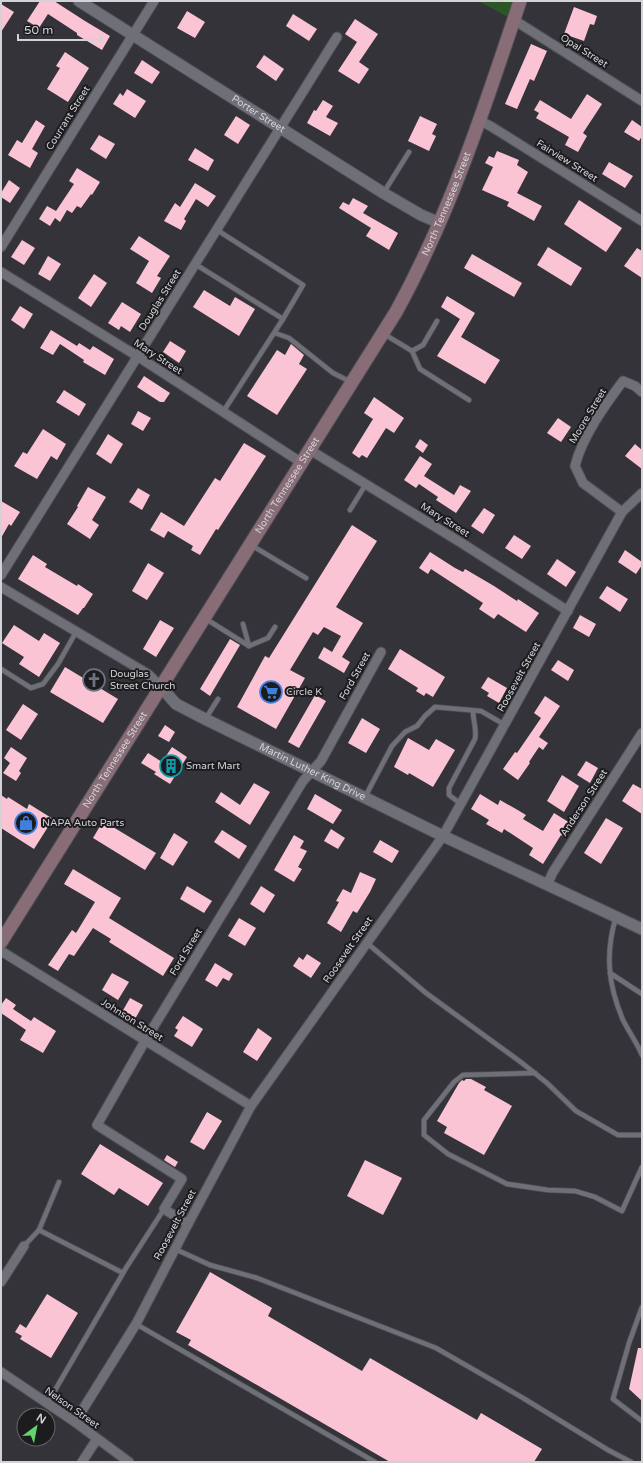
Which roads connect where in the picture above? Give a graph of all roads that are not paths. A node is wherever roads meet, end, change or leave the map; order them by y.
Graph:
1 (79, 1) edge
2 (154, 1) edge
3 (520, 1) edge
4 (514, 20) junction
5 (132, 35) junction
6 (338, 37) dead end
7 (642, 101) edge
8 (479, 120) junction
9 (281, 129) junction
10 (409, 152) dead end
11 (383, 193) junction
12 (642, 222) edge
13 (440, 223) junction
14 (217, 230) junction
15 (1, 247) edge
16 (195, 264) junction
17 (1, 272) edge
18 (283, 319) junction
19 (437, 321) dead end
20 (275, 332) junction
21 (383, 334) junction
22 (412, 351) junction
23 (137, 356) junction
24 (352, 383) junction
25 (642, 392) edge
26 (469, 400) dead end
27 (223, 412) junction
28 (310, 450) junction
29 (302, 463) junction
30 (366, 484) junction
31 (642, 493) edge
32 (350, 510) dead end
33 (622, 512) junction
34 (251, 544) junction
35 (1, 575) edge
36 (306, 578) dead end
37 (1, 587) edge
38 (568, 611) junction
39 (205, 618) junction
40 (243, 624) dead end
41 (275, 627) dead end
42 (76, 632) junction
43 (248, 646) junction
44 (381, 652) dead end
45 (1, 669) edge
46 (161, 687) junction
47 (218, 699) dead end
48 (473, 711) junction
49 (205, 719) junction
50 (505, 725) junction
51 (642, 733) edge
52 (312, 772) junction
53 (365, 798) junction
54 (461, 804) junction
55 (443, 836) junction
56 (547, 885) junction
57 (616, 917) junction
58 (642, 929) edge
59 (1, 942) edge
60 (367, 943) junction
61 (1, 951) edge
62 (610, 973) junction
63 (642, 994) edge
64 (145, 1041) junction
65 (642, 1056) edge
66 (535, 1074) junction
67 (251, 1106) junction
68 (642, 1135) edge
69 (642, 1167) edge
70 (59, 1182) dead end
71 (164, 1209) junction
72 (188, 1224) junction
73 (39, 1230) junction
74 (24, 1246) joint
75 (175, 1249) junction
76 (123, 1273) junction
77 (1, 1282) edge
78 (642, 1307) edge
79 (136, 1324) junction
80 (1, 1372) edge
81 (47, 1404) junction
82 (642, 1421) edge
83 (75, 1422) junction
84 (97, 1439) junction
85 (82, 1462) edge
86 (129, 1462) edge
87 (375, 1462) edge
88 (630, 1462) edge

1 - 5 street, Porter Street
2 - 5 street, Courrant Street
3 - 4 main road, North Tennessee Street
4 - 7 street, Opal Street
4 - 8 main road, North Tennessee Street
5 - 9 street, Porter Street
5 - 15 street, Courrant Street
6 - 9 street, Douglas Street
8 - 12 street, Fairview Street
8 - 13 main road, North Tennessee Street
9 - 11 street, Porter Street
9 - 14 street, Douglas Street
10 - 11 lane
11 - 13 street, Porter Street
13 - 21 main road, North Tennessee Street
14 - 16 street, Douglas Street
14 - 18 lane
16 - 18 lane
16 - 23 street, Douglas Street
17 - 23 street, Mary Street
18 - 20 lane
19 - 22 lane
20 - 24 lane
20 - 27 lane
21 - 22 lane
21 - 24 main road, North Tennessee Street
22 - 26 lane
23 - 27 street, Mary Street
23 - 35 street, Douglas Street
24 - 28 main road, North Tennessee Street
25 - 33 street, Moore Street
27 - 29 street, Mary Street
28 - 29 main road, North Tennessee Street
28 - 30 street, Mary Street
29 - 34 main road, North Tennessee Street
30 - 32 lane
30 - 38 street, Mary Street
31 - 33 street, Roosevelt Street
33 - 38 street, Roosevelt Street
34 - 36 lane
34 - 39 main road, North Tennessee Street
37 - 42 street, Martin Luther King Drive
38 - 50 street, Roosevelt Street
39 - 43 lane
39 - 46 main road, North Tennessee Street
40 - 43 lane
41 - 43 lane
42 - 45 lane
42 - 46 street, Martin Luther King Drive
44 - 52 street, Ford Street
46 - 49 street, Martin Luther King Drive
46 - 59 main road, North Tennessee Street
47 - 49 lane
48 - 50 lane
48 - 53 lane
48 - 54 lane
49 - 52 street, Martin Luther King Drive
50 - 54 street, Roosevelt Street
51 - 56 street, Anderson Street
52 - 53 street, Martin Luther King Drive
52 - 64 street, Ford Street
53 - 55 street, Martin Luther King Drive
54 - 55 street, Roosevelt Street
55 - 56 street, Martin Luther King Drive
55 - 60 street, Roosevelt Street
56 - 57 street, Martin Luther King Drive
57 - 58 street, Martin Luther King Drive
57 - 62 lane
60 - 66 lane
60 - 67 street, Roosevelt Street
61 - 64 street, Johnson Street
62 - 63 lane
62 - 65 lane
64 - 67 street, Johnson Street
64 - 71 street, Ford Street
66 - 68 lane
66 - 69 lane
67 - 72 street, Roosevelt Street
70 - 73 lane
71 - 72 street
71 - 76 lane
72 - 75 street, Roosevelt Street
73 - 74 lane
73 - 76 lane
74 - 77 street
75 - 79 street, Roosevelt Street
75 - 88 lane
76 - 81 lane
78 - 82 lane
79 - 83 street, Roosevelt Street
79 - 87 lane
80 - 81 street, Nelson Street
81 - 83 street, Nelson Street
83 - 84 street, Nelson Street
84 - 85 street
84 - 86 street, Nelson Street

